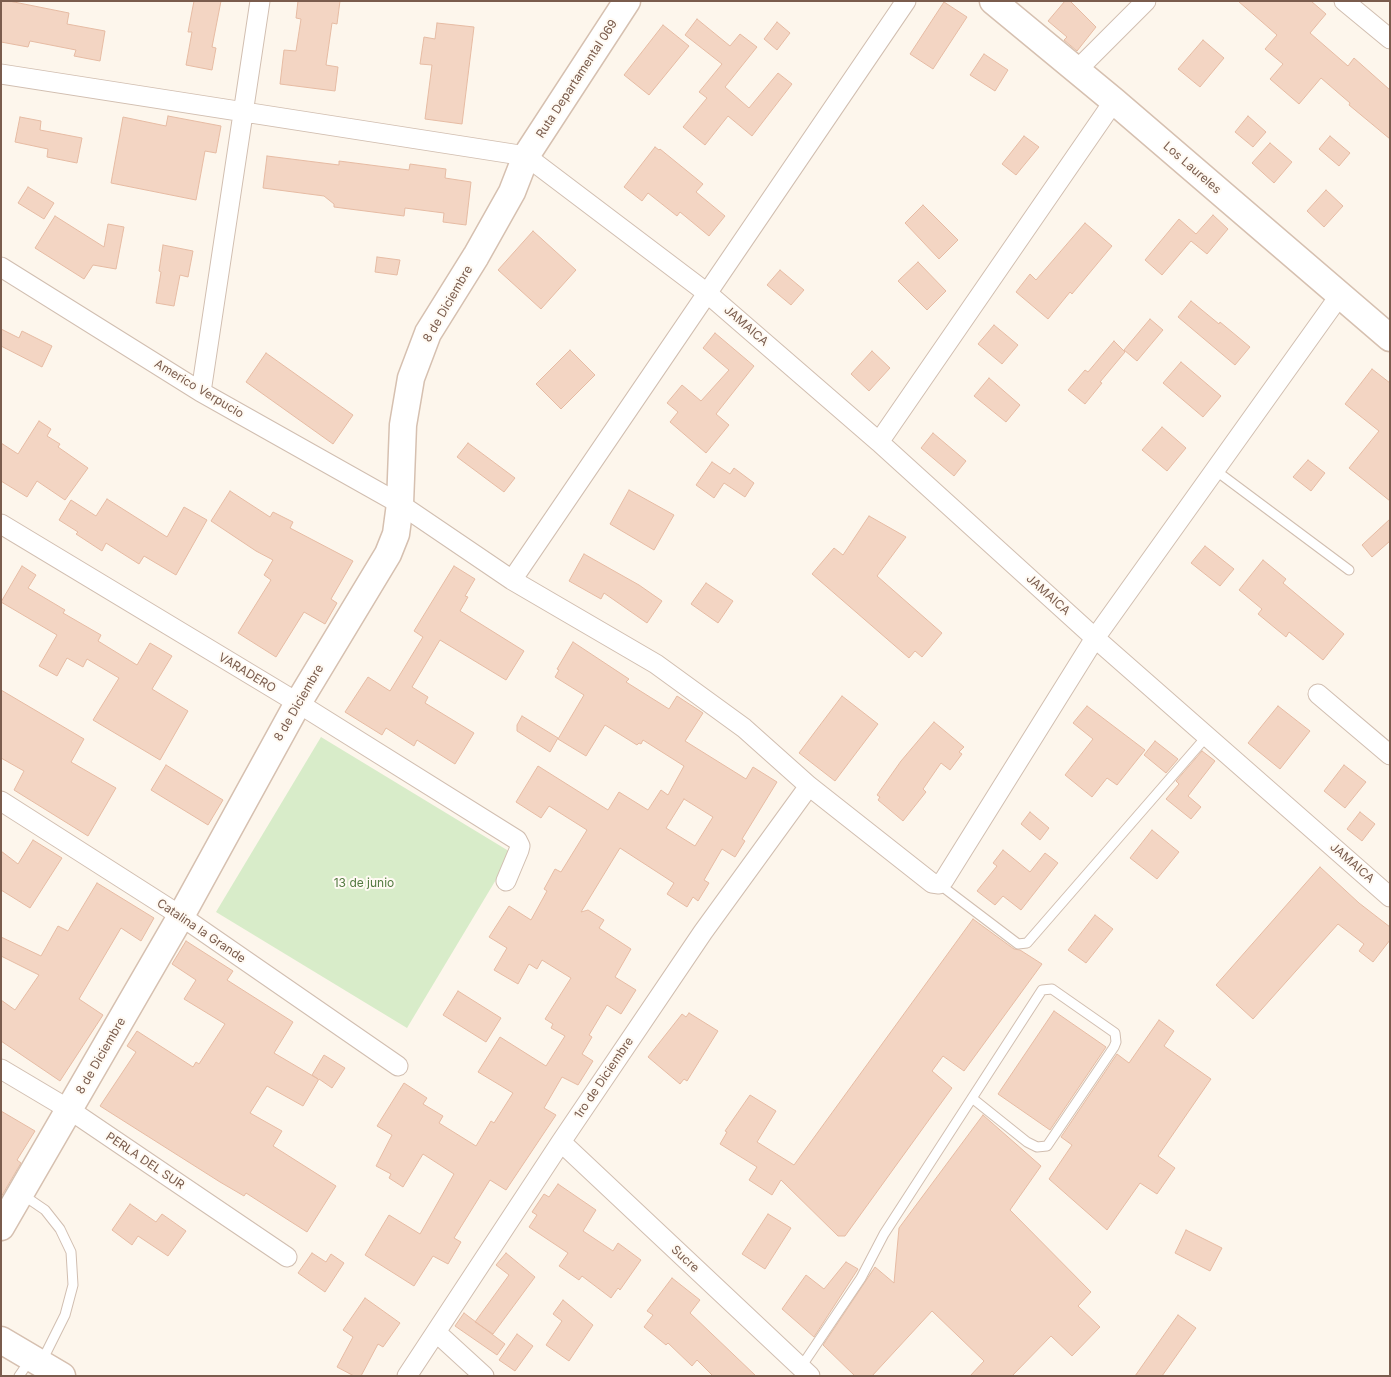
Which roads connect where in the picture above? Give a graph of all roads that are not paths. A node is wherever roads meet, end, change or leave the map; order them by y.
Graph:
1 (260, 1) edge
2 (627, 1) edge
3 (906, 1) edge
4 (993, 1) edge
5 (1146, 1) edge
6 (1344, 1) edge
7 (1390, 39) edge
8 (1077, 70) junction
9 (1, 74) edge
10 (1114, 101) junction
11 (243, 111) junction
12 (526, 156) junction
13 (1, 268) edge
14 (707, 293) junction
15 (1340, 295) junction
16 (1388, 333) edge
17 (201, 392) junction
18 (879, 442) junction
19 (1215, 470) junction
20 (400, 504) junction
21 (1, 524) edge
22 (1349, 570) dead end
23 (512, 580) junction
24 (1095, 638) junction
25 (1318, 694) dead end
26 (298, 703) junction
27 (1207, 736) junction
28 (1390, 755) edge
29 (809, 786) junction
30 (1, 801) edge
31 (506, 881) dead end
32 (939, 884) junction
33 (1390, 896) edge
34 (181, 916) junction
35 (398, 1066) dead end
36 (1, 1069) edge
37 (972, 1098) junction
38 (70, 1110) junction
39 (561, 1142) junction
40 (21, 1193) junction
41 (1, 1227) edge
42 (287, 1257) dead end
43 (437, 1332) junction
44 (1, 1340) edge
45 (38, 1368) edge
46 (805, 1371) edge
47 (407, 1376) edge
48 (484, 1376) edge

1 - 11 street
2 - 12 main road, Ruta Departamental 069
3 - 14 street
4 - 8 main road, Los Laureles
5 - 8 street
6 - 7 street
8 - 10 main road, Los Laureles
9 - 11 street
10 - 15 main road, Los Laureles
10 - 18 street
11 - 12 street
11 - 17 street
12 - 14 street, JAMAICA
12 - 20 main road, 8 de Diciembre
13 - 17 street, Americo Verpucio
14 - 18 street, JAMAICA
14 - 23 street
15 - 16 main road, Los Laureles
15 - 19 street
17 - 20 street, Americo Verpucio
18 - 24 street, JAMAICA
19 - 22 lane
19 - 24 street
20 - 23 street, Americo Verpucio
20 - 26 main road, 8 de Diciembre
21 - 26 street, VARADERO
23 - 29 street, Americo Verpucio
24 - 27 street, JAMAICA
24 - 32 street
25 - 28 street
26 - 31 street, VARADERO
26 - 34 main road, 8 de Diciembre
27 - 32 lane
27 - 33 street, JAMAICA
29 - 32 street, Americo Verpucio
29 - 39 street, 1ro de Diciembre
30 - 34 street, Catalina la Grande
34 - 35 street, Catalina la Grande
34 - 38 main road, 8 de Diciembre
36 - 38 street, PERLA DEL SUR
37 - 37 lane
37 - 46 lane
38 - 40 main road, 8 de Diciembre
38 - 42 street, PERLA DEL SUR
39 - 43 street, 1ro de Diciembre
39 - 46 street, Sucre
40 - 41 main road, 8 de Diciembre
40 - 45 lane
43 - 47 street, 1ro de Diciembre
43 - 48 street
44 - 45 main road

